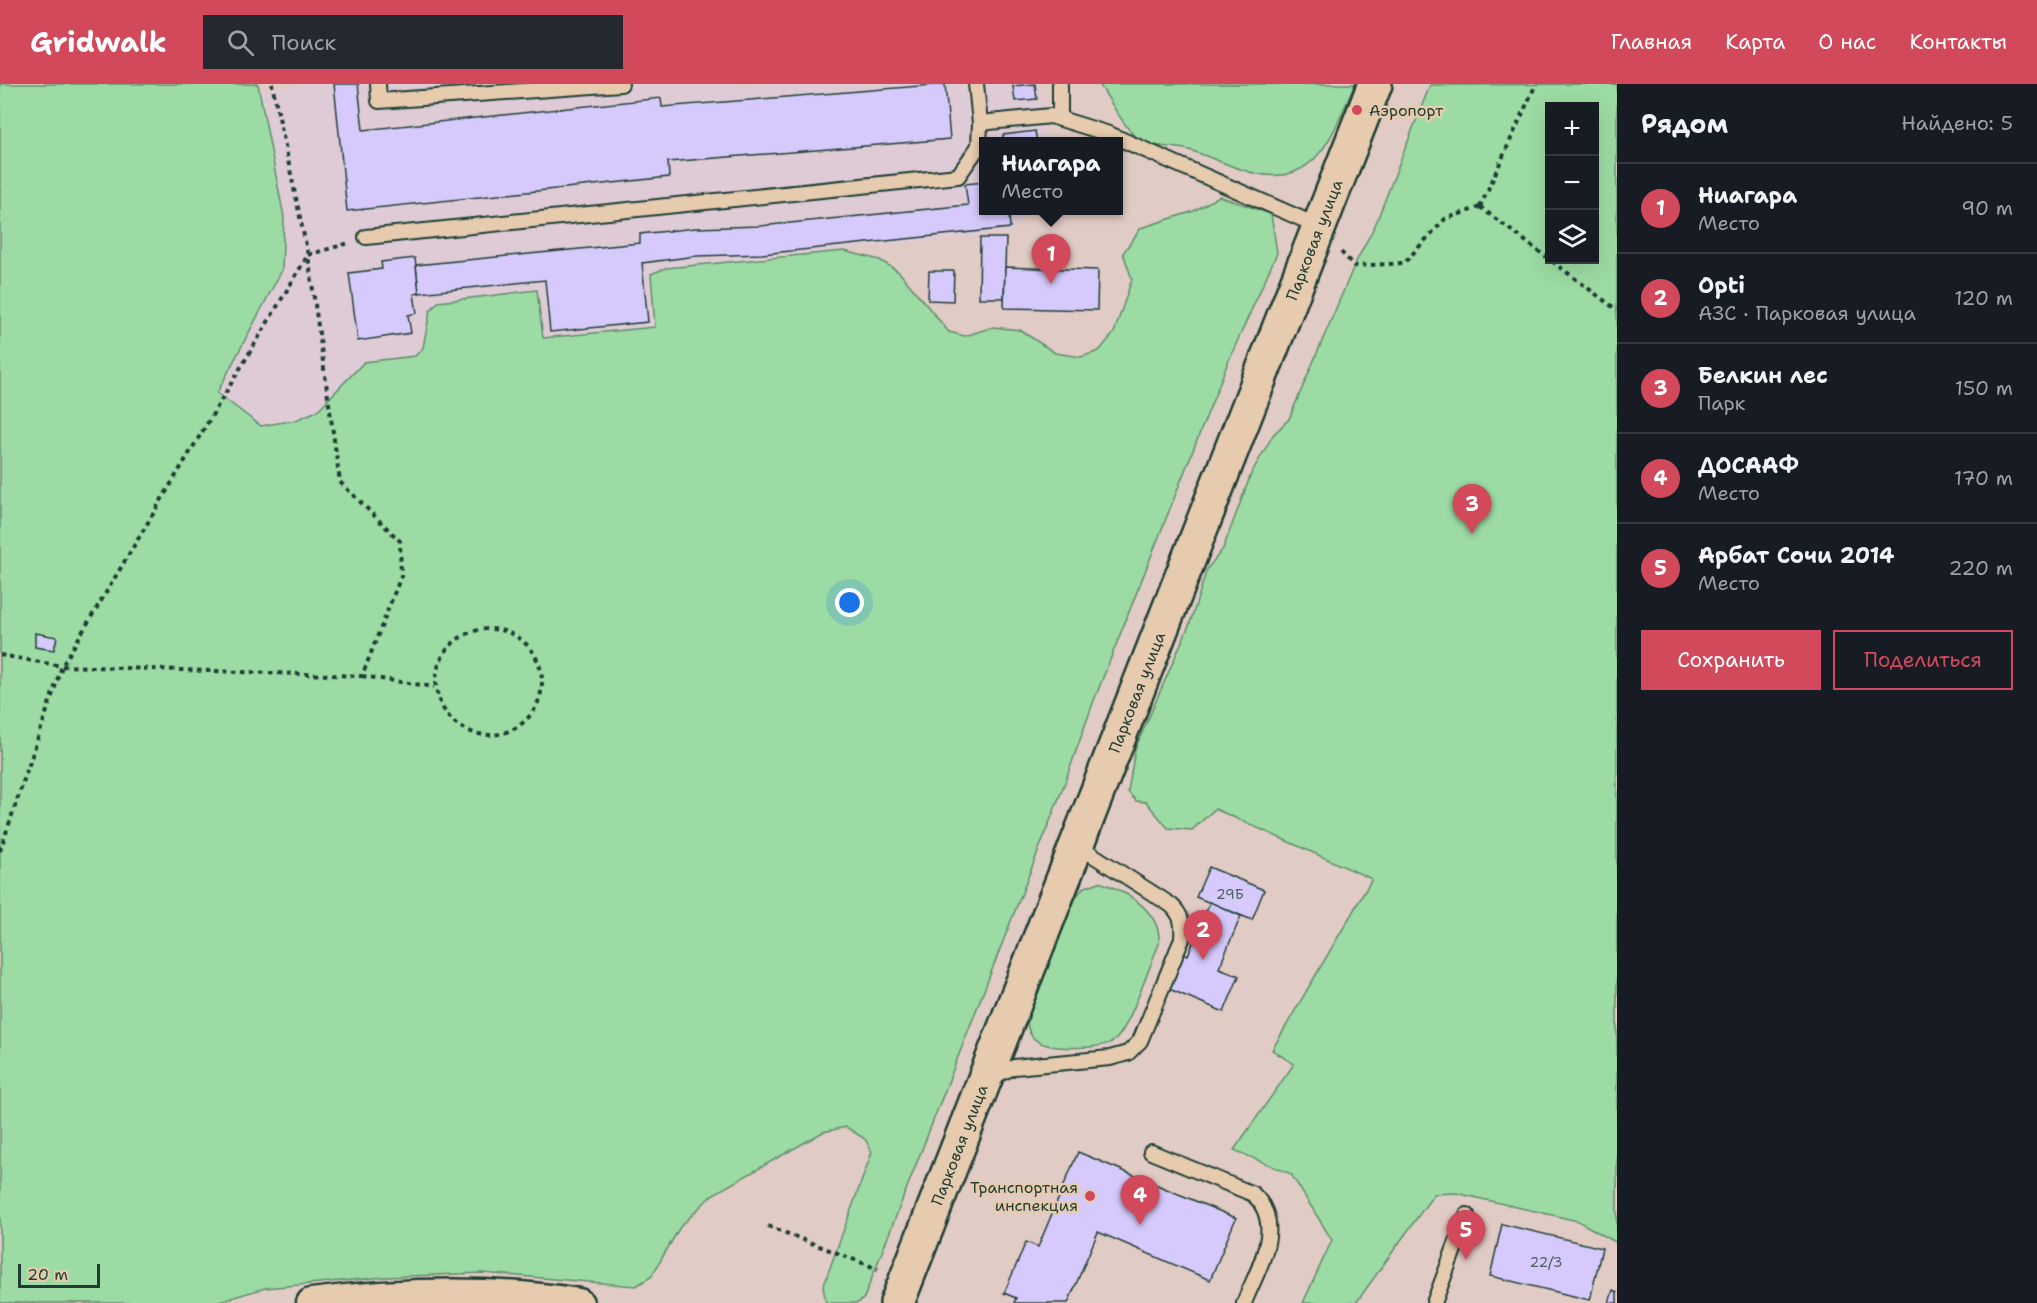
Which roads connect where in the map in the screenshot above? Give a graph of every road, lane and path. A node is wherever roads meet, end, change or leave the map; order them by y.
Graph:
1 (272, 84) edge
2 (378, 84) edge
3 (621, 84) edge
4 (976, 84) edge
5 (1060, 84) edge
6 (1375, 84) edge
7 (1536, 84) edge
8 (1060, 118) junction
9 (980, 123) junction
10 (979, 137) edge
11 (1116, 137) edge
12 (1123, 140) edge
13 (979, 146) edge
14 (1480, 207) junction
15 (1318, 226) junction
16 (366, 237) joint
17 (308, 255) junction
18 (1617, 310) edge
19 (0, 655) edge
20 (62, 666) junction
21 (362, 676) junction
22 (434, 687) junction
23 (1076, 845) junction
24 (0, 850) edge
25 (983, 1082) junction
26 (1151, 1152) dead end
27 (1467, 1215) dead end
28 (768, 1226) dead end
29 (902, 1292) edge
30 (310, 1303) edge
31 (579, 1303) edge
32 (1244, 1303) edge
33 (1434, 1303) edge

1 - 17 path
2 - 3 lane
4 - 9 lane
5 - 8 lane
6 - 15 main road, Парковая улица
7 - 14 path
8 - 9 lane
8 - 11 lane
9 - 10 lane
12 - 15 lane
13 - 16 lane
14 - 15 path
14 - 18 path
15 - 23 main road, Парковая улица
16 - 17 path
17 - 20 path
17 - 21 path
19 - 20 path
20 - 21 path
20 - 24 path
21 - 22 path
22 - 22 path
23 - 25 main road, Парковая улица
23 - 25 lane
25 - 29 main road, Парковая улица
26 - 32 lane
27 - 33 lane
28 - 29 path
30 - 31 street

